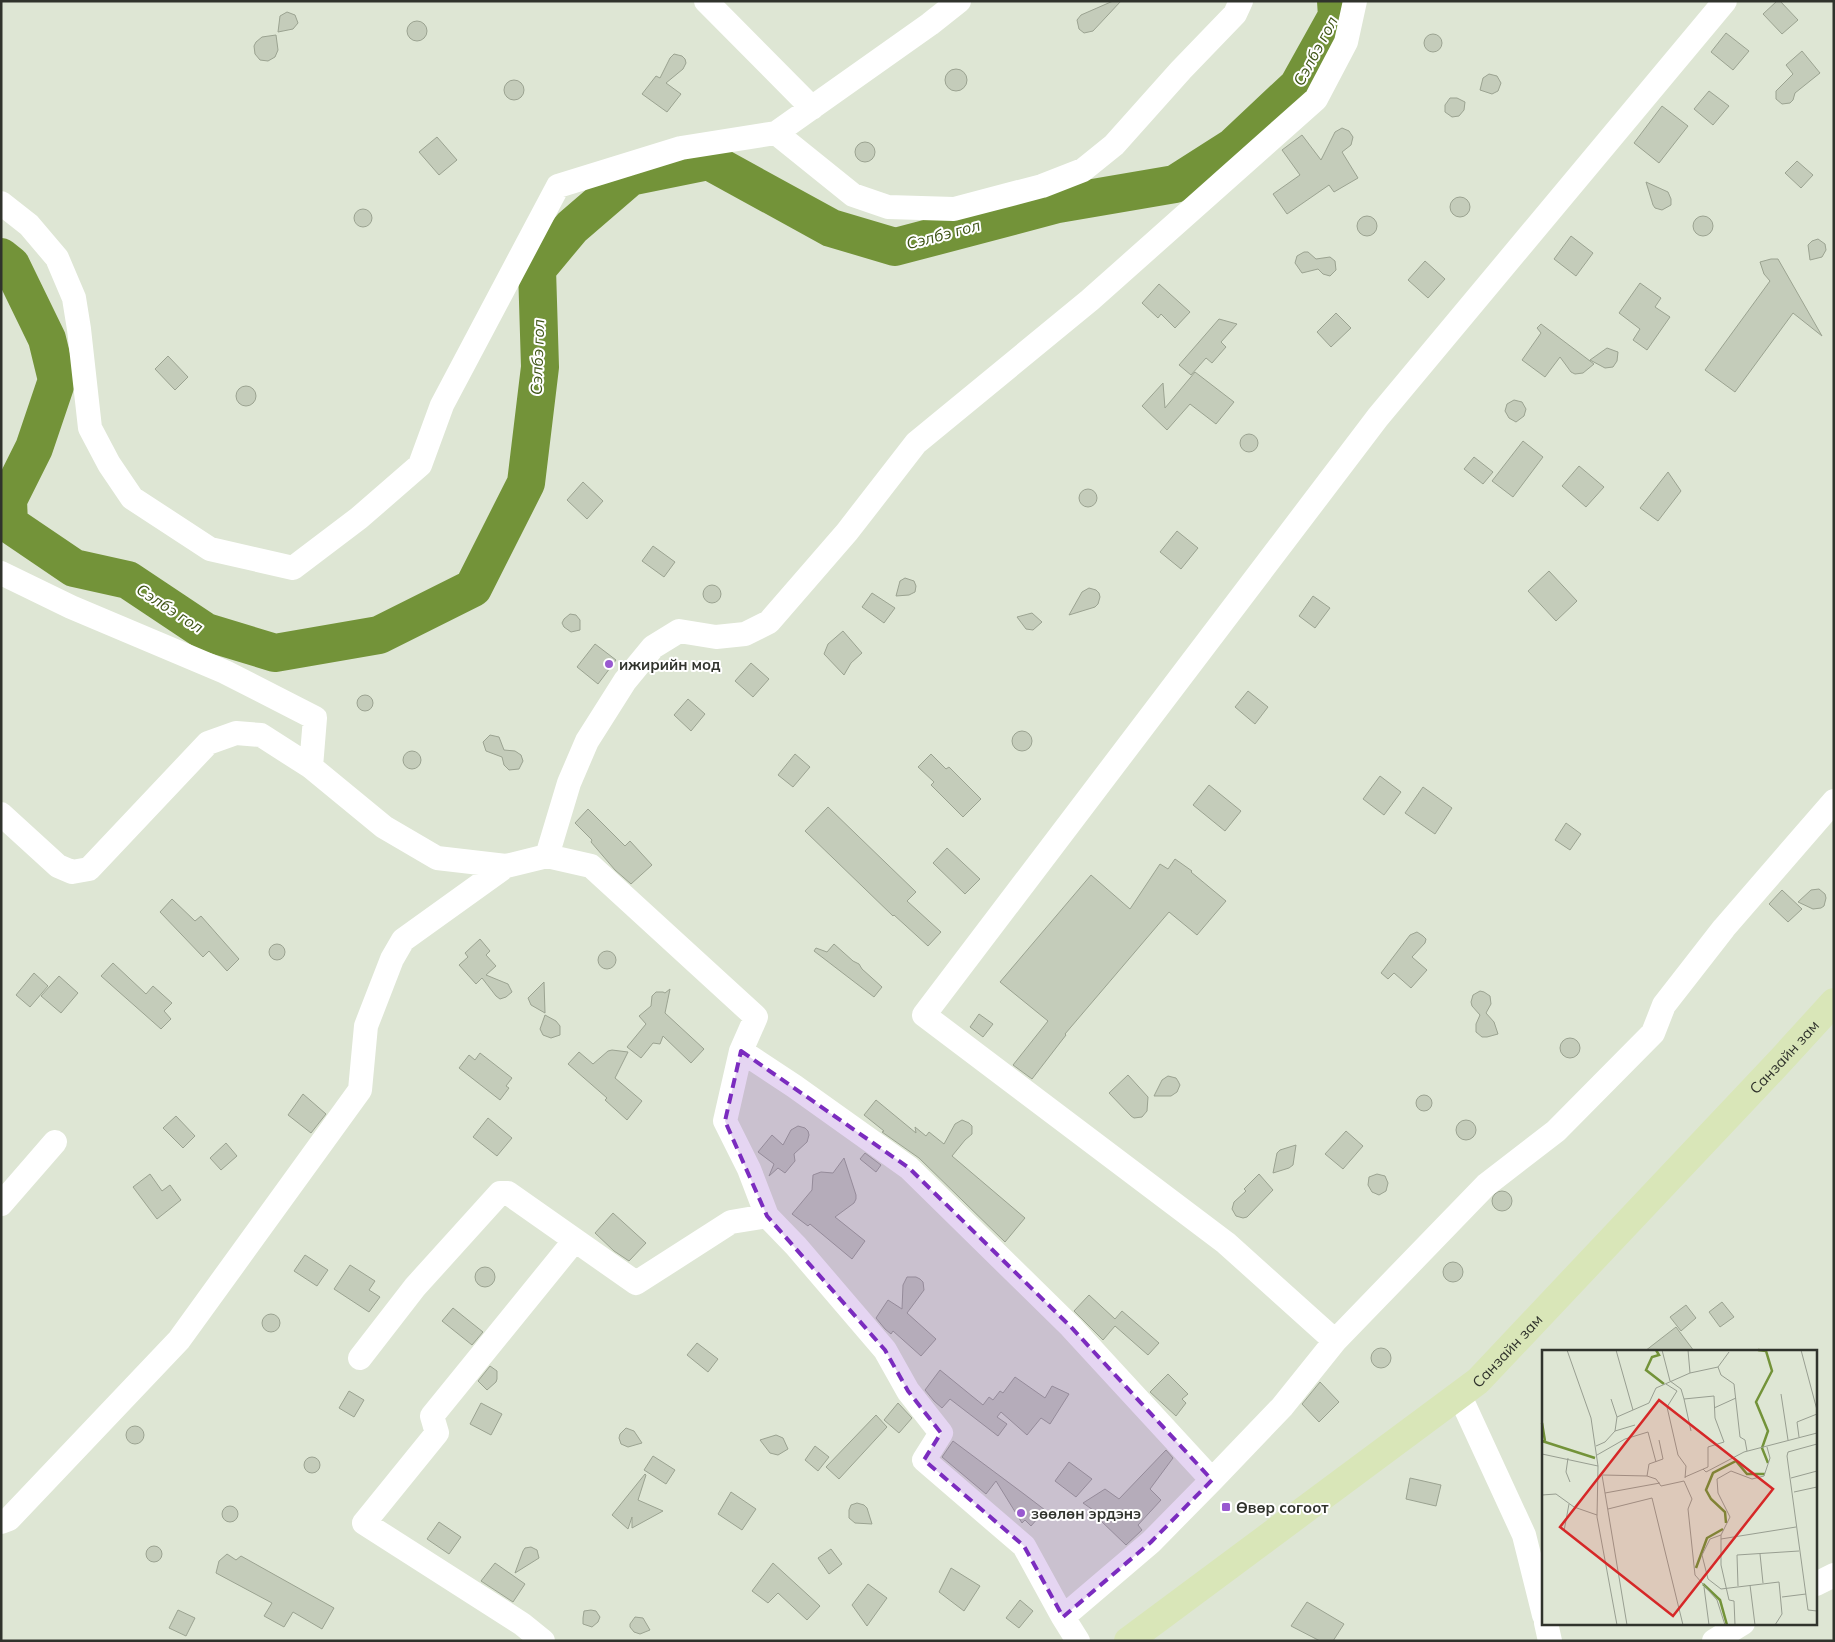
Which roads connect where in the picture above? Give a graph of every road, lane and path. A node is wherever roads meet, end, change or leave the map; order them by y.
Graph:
1 (706, 1) edge
2 (959, 1) edge
3 (1241, 1) edge
4 (1355, 1) edge
5 (1725, 1) edge
6 (812, 108) junction
7 (776, 133) junction
8 (1, 204) edge
9 (1, 573) edge
10 (311, 767) junction
11 (1834, 801) edge
12 (1, 814) edge
13 (547, 856) junction
14 (506, 866) junction
15 (1834, 1002) edge
16 (741, 1051) junction
17 (55, 1142) dead end
18 (1, 1204) edge
19 (767, 1216) junction
20 (575, 1240) junction
21 (1335, 1341) junction
22 (360, 1358) dead end
23 (1459, 1394) junction
24 (1212, 1480) junction
25 (1, 1522) edge
26 (1834, 1575) edge
27 (1818, 1583) edge
28 (1542, 1607) edge
29 (1064, 1617) junction
30 (1546, 1624) edge
31 (1741, 1624) edge
32 (543, 1641) edge
33 (1078, 1641) edge
34 (1128, 1641) edge
35 (1550, 1641) edge
36 (1714, 1641) edge

1 - 6 street
2 - 6 street
3 - 7 street
4 - 13 street
5 - 21 street
6 - 7 street
7 - 8 street
9 - 10 street
10 - 12 street
10 - 14 street
11 - 21 street
13 - 14 street
13 - 16 street
14 - 25 street
15 - 23 main road, Санзайн зам
16 - 19 street
16 - 24 street
17 - 18 street
19 - 20 street
19 - 29 street
20 - 22 street
20 - 32 street
21 - 24 street
23 - 28 street
23 - 34 main road, Санзайн зам
24 - 29 street
26 - 27 street
29 - 33 street
30 - 35 street
31 - 36 street

